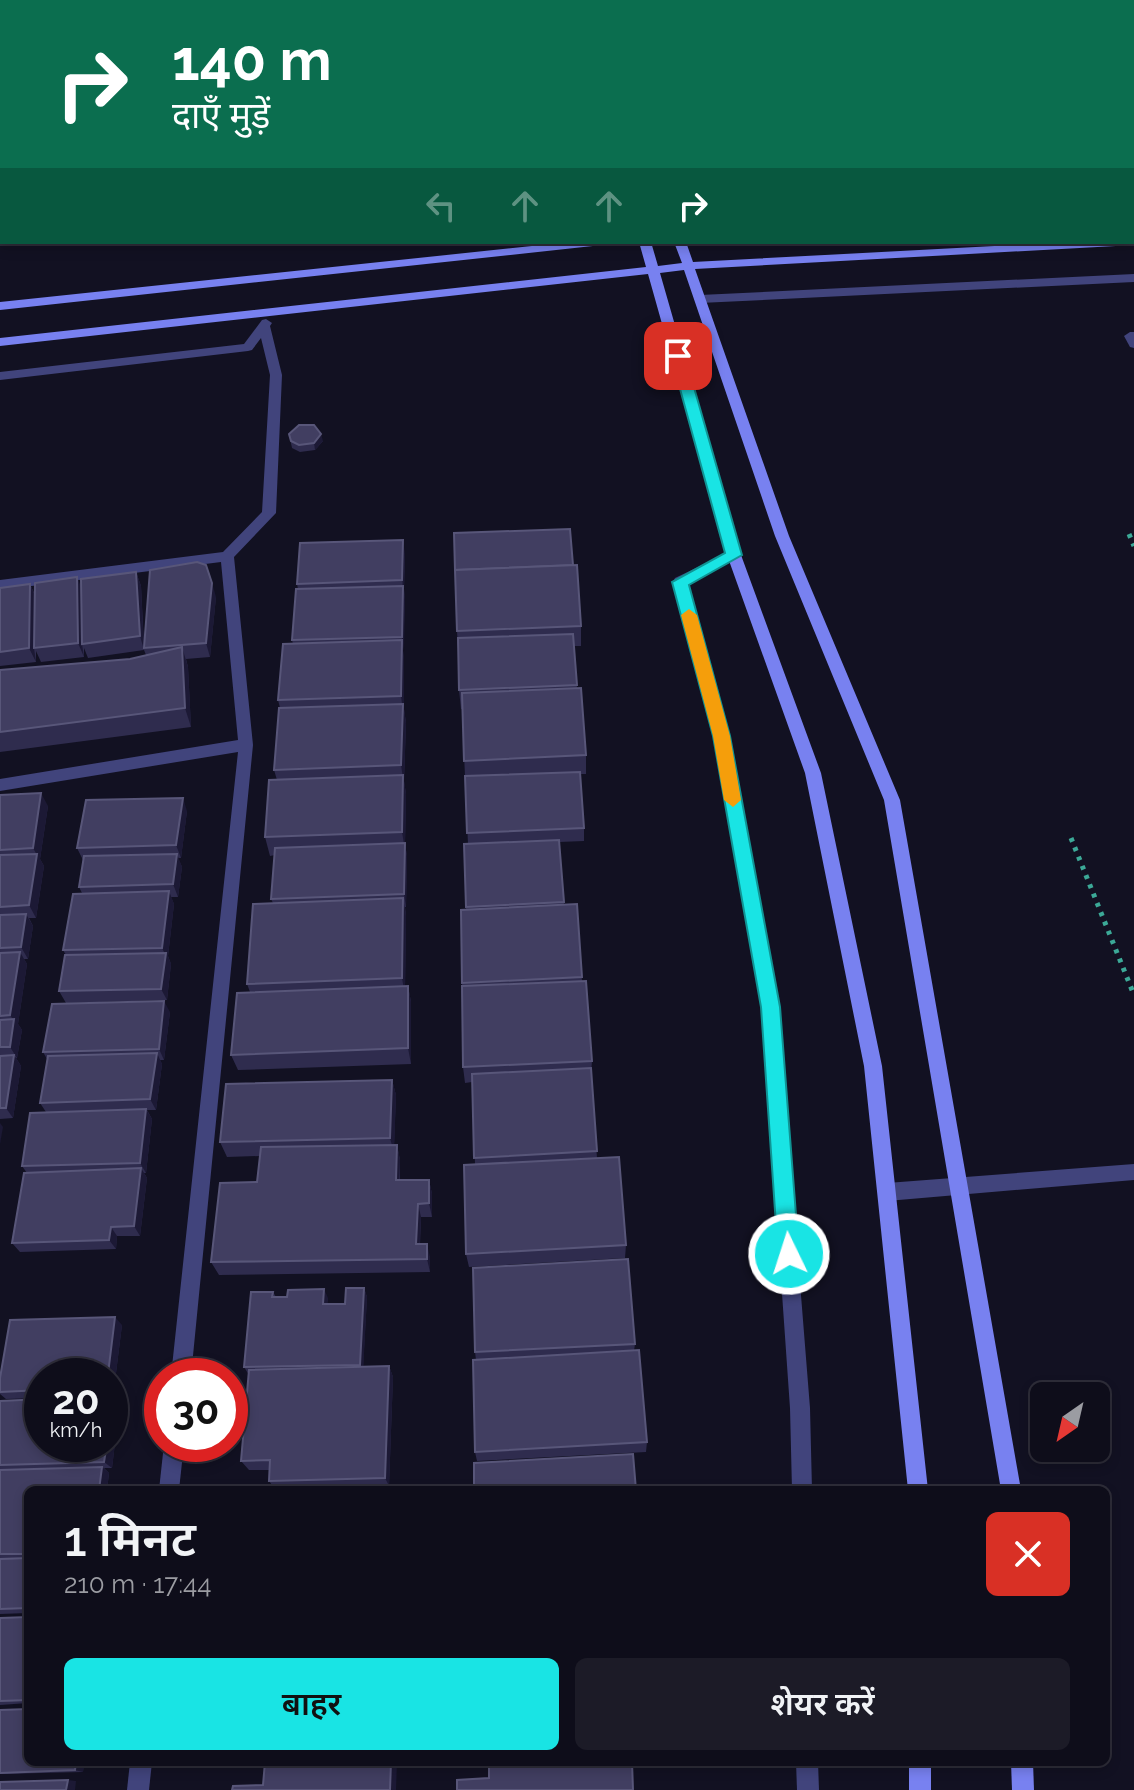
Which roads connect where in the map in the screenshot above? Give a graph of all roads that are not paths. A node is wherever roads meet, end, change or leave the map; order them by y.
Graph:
1 (583, 244) edge
2 (646, 244) edge
3 (681, 244) edge
4 (1097, 244) edge
5 (688, 266) junction
6 (654, 270) junction
7 (1134, 278) edge
8 (700, 299) junction
9 (0, 306) edge
10 (274, 312) junction
11 (264, 327) junction
12 (1134, 336) edge
13 (0, 342) edge
14 (1134, 344) edge
15 (0, 376) edge
16 (734, 555) junction
17 (227, 556) junction
18 (0, 585) edge
19 (246, 745) junction
20 (0, 785) edge
21 (1134, 1172) edge
22 (958, 1187) junction
23 (887, 1192) junction
24 (183, 1358) edge
25 (172, 1462) edge
26 (169, 1486) edge
27 (802, 1486) edge
28 (918, 1486) edge
29 (1010, 1486) edge
30 (141, 1766) edge
31 (807, 1766) edge
32 (920, 1766) edge
33 (1022, 1766) edge
34 (138, 1790) edge
35 (808, 1790) edge
36 (920, 1790) edge
37 (1023, 1790) edge

1 - 9 street
2 - 6 street
3 - 5 street
4 - 5 street
5 - 6 street
5 - 8 street
6 - 10 street
6 - 16 street
7 - 8 street
8 - 22 street
10 - 11 street
10 - 13 street
11 - 15 street
11 - 17 street
12 - 14 street
16 - 23 street
16 - 27 street
17 - 18 street
17 - 19 street
19 - 20 street
19 - 24 street
21 - 22 street
22 - 23 street
22 - 29 street
23 - 28 street
25 - 26 street
30 - 34 street
31 - 35 street
32 - 36 street
33 - 37 street

